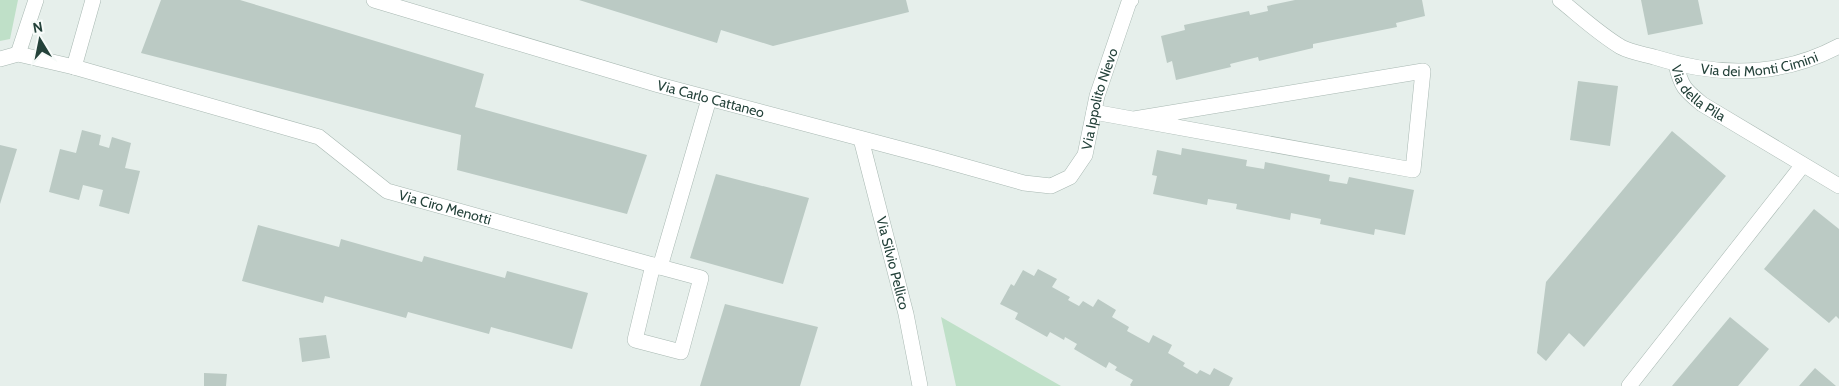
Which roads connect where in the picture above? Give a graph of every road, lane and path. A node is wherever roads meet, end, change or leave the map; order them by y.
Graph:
1 (36, 0) edge
2 (93, 0) edge
3 (374, 0) edge
4 (1132, 0) edge
5 (1560, 0) edge
6 (1839, 46) edge
7 (18, 54) junction
8 (0, 59) edge
9 (1676, 64) junction
10 (74, 67) junction
11 (709, 99) junction
12 (1094, 112) junction
13 (1134, 119) junction
14 (861, 139) junction
15 (1802, 166) junction
16 (1051, 186) joint
17 (1839, 186) edge
18 (656, 266) junction
19 (920, 386) edge
20 (1629, 386) edge

1 - 7 street
2 - 10 street
3 - 11 street, Via Carlo Cattaneo
4 - 12 street, Via Ippolito Nievo
5 - 9 street, Via della Pila
6 - 9 street, Via dei Monti Cimini
7 - 8 street
7 - 10 street, Via Ciro Menotti
9 - 15 street, Via della Pila
10 - 18 street, Via Ciro Menotti
11 - 14 street, Via Carlo Cattaneo
11 - 18 street
12 - 13 street
12 - 16 street, Via Ippolito Nievo
13 - 13 street
14 - 16 street, Via Carlo Cattaneo
14 - 19 street, Via Silvio Pellico
15 - 17 street, Via della Pila
15 - 20 street
18 - 18 street, Via Ciro Menotti

